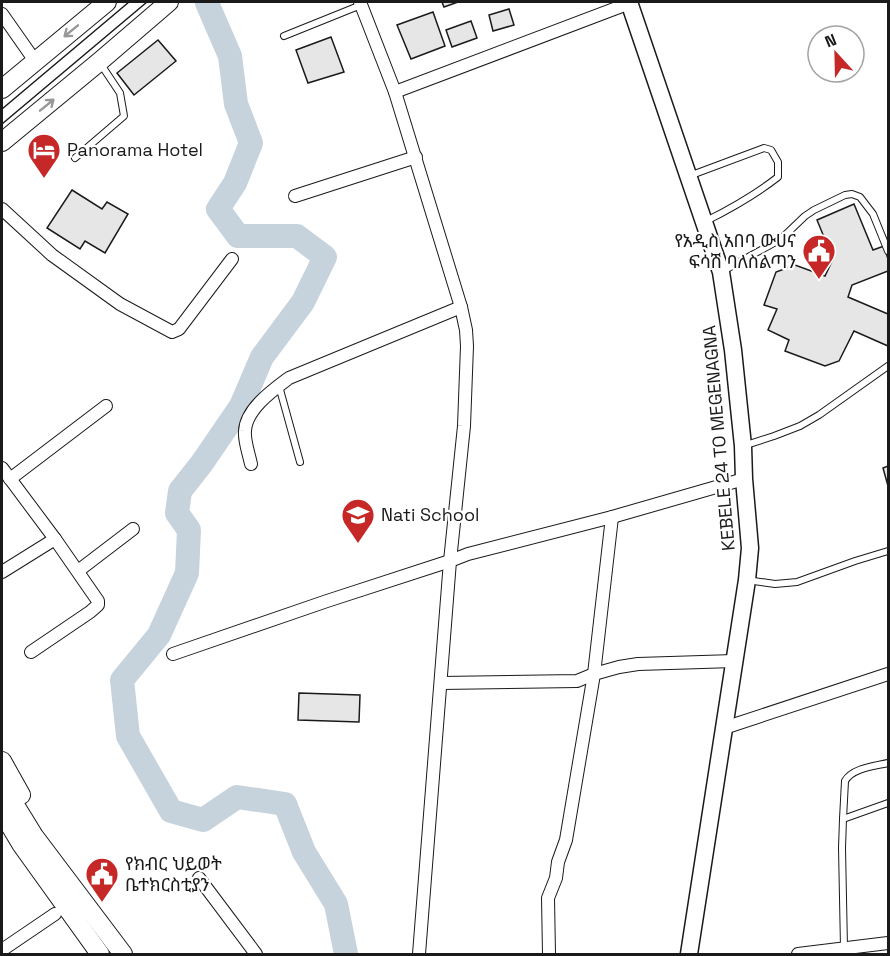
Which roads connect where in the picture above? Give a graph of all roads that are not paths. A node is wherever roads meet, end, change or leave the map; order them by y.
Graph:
1 (107, 2) edge
2 (169, 2) edge
3 (630, 2) edge
4 (361, 3) edge
5 (2, 14) edge
6 (284, 36) dead end
7 (35, 61) junction
8 (99, 62) junction
9 (2, 89) edge
10 (394, 92) junction
11 (2, 142) edge
12 (416, 157) junction
13 (75, 158) dead end
14 (689, 177) junction
15 (295, 196) dead end
16 (2, 209) edge
17 (704, 222) junction
18 (888, 251) edge
19 (232, 260) dead end
20 (721, 272) junction
21 (461, 307) junction
22 (888, 366) edge
23 (279, 386) junction
24 (106, 406) dead end
25 (743, 446) junction
26 (300, 462) dead end
27 (250, 464) dead end
28 (2, 468) edge
29 (10, 479) junction
30 (744, 479) junction
31 (612, 517) junction
32 (133, 529) dead end
33 (55, 539) junction
34 (888, 551) edge
35 (450, 561) junction
36 (78, 571) junction
37 (2, 572) edge
38 (747, 580) junction
39 (32, 652) dead end
40 (172, 654) dead end
41 (734, 661) junction
42 (594, 674) junction
43 (888, 674) edge
44 (441, 683) junction
45 (724, 728) junction
46 (2, 761) edge
47 (888, 763) edge
48 (2, 784) edge
49 (888, 803) edge
50 (2, 812) edge
51 (843, 819) junction
52 (2, 834) edge
53 (199, 878) dead end
54 (55, 914) junction
55 (98, 921) junction
56 (85, 935) junction
57 (888, 943) edge
58 (2, 950) edge
59 (844, 951) edge
60 (250, 953) edge
61 (100, 954) edge
62 (123, 954) edge
63 (419, 954) edge
64 (549, 954) edge
65 (689, 954) edge
66 (798, 954) edge

1 -> 7 main road
2 - 8 main road
3 - 10 street
3 - 14 main road, KEBELE 24 TO MEGENAGNA
4 - 6 lane
4 - 10 street
5 - 7 street
7 - 9 main road
11 -> 8 main road
8 - 13 lane
10 - 12 street
12 - 15 street
12 - 21 street
14 - 17 main road, KEBELE 24 TO MEGENAGNA
14 - 17 lane
16 - 19 street
17 - 20 main road, KEBELE 24 TO MEGENAGNA
18 - 20 lane
20 - 25 main road, KEBELE 24 TO MEGENAGNA
21 - 23 street
21 - 35 street
22 - 25 lane
23 - 26 lane
23 - 27 street
24 - 29 street
25 - 30 main road, KEBELE 24 TO MEGENAGNA
28 - 29 street
29 - 33 street
30 - 31 street
30 - 38 main road, KEBELE 24 TO MEGENAGNA
31 - 35 street
31 - 42 street
32 - 36 street
33 - 36 street
33 - 37 street
34 - 38 lane
35 - 40 street
35 - 44 street
36 - 39 street
38 - 41 main road, KEBELE 24 TO MEGENAGNA
41 - 42 street
41 - 45 main road, KEBELE 24 TO MEGENAGNA
42 - 44 street
42 - 64 street
43 - 45 street
44 - 63 street
45 - 65 main road, KEBELE 24 TO MEGENAGNA
46 - 55 main road
47 - 51 lane
48 - 55 main road
49 - 51 lane
50 - 56 main road
51 - 59 lane
52 - 54 main road
53 - 60 street
54 - 56 main road
54 - 58 street
55 - 62 main road
56 - 61 main road
57 - 59 street
59 - 66 street

